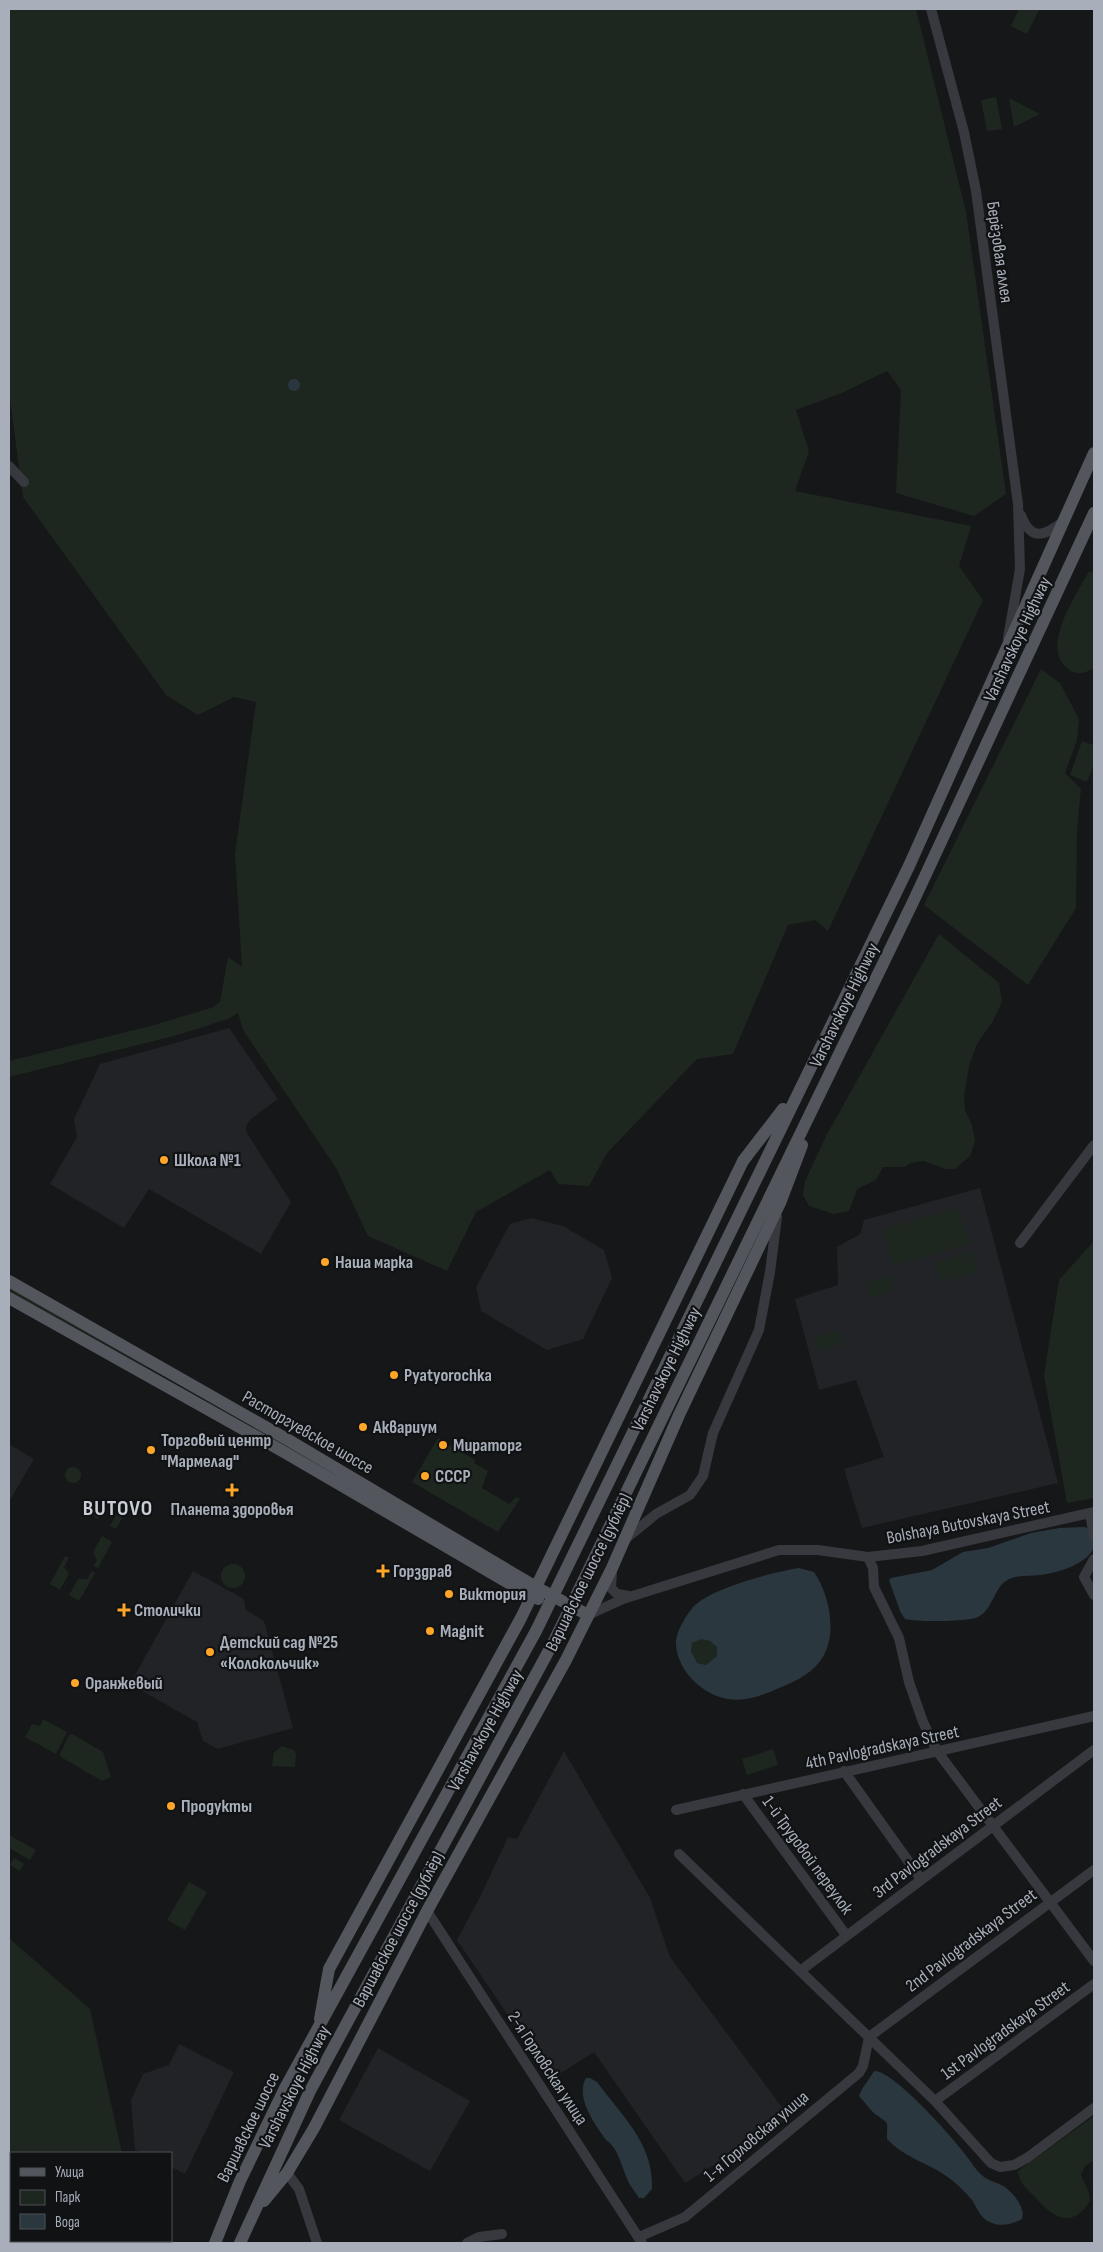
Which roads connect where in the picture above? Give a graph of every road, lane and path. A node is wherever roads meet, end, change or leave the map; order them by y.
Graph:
1 (931, 9) edge
2 (1094, 453) edge
3 (9, 466) edge
4 (24, 482) dead end
5 (1018, 504) junction
6 (1094, 513) edge
7 (1064, 521) junction
8 (1005, 651) junction
9 (800, 1087) junction
10 (819, 1095) junction
11 (1094, 1145) edge
12 (780, 1203) junction
13 (1020, 1243) dead end
14 (9, 1281) edge
15 (9, 1298) edge
16 (1092, 1513) edge
17 (1094, 1538) edge
18 (625, 1540) junction
19 (868, 1557) junction
20 (1094, 1559) edge
21 (612, 1568) junction
22 (533, 1592) junction
23 (1094, 1594) edge
24 (633, 1596) junction
25 (588, 1615) junction
26 (1094, 1716) edge
27 (1094, 1750) edge
28 (937, 1751) junction
29 (844, 1771) junction
30 (743, 1794) junction
31 (676, 1810) dead end
32 (993, 1825) junction
33 (678, 1854) dead end
34 (1094, 1870) edge
35 (921, 1879) junction
36 (1051, 1901) junction
37 (427, 1911) junction
38 (846, 1935) junction
39 (1094, 1961) edge
40 (800, 1971) junction
41 (1094, 1984) edge
42 (318, 2029) junction
43 (869, 2037) junction
44 (934, 2101) junction
45 (1094, 2108) edge
46 (287, 2173) junction
47 (247, 2228) junction
48 (502, 2234) dead end
49 (641, 2240) edge
50 (215, 2243) edge
51 (240, 2243) edge
52 (317, 2243) edge
53 (467, 2243) edge

1 - 5 street, Берёзовая аллея
2 - 7 main road, Varshavskoye Highway
3 - 4 street
5 - 7 street, Берёзовая аллея
5 - 8 street, Берёзовая аллея
6 - 10 main road, Varshavskoye Highway
7 - 8 main road, Varshavskoye Highway
8 - 9 main road, Varshavskoye Highway
9 - 22 main road, Варшавское шоссе (дублёр)
9 - 42 main road, Varshavskoye Highway
10 - 12 main road, Варшавское шоссе (дублёр)
10 - 47 main road, Varshavskoye Highway
11 - 13 street
12 - 18 main road, Варшавское шоссе (дублёр)
12 - 18 street
14 - 22 main road, Расторгуевское шоссе
15 - 22 main road, Расторгуевское шоссе
16 - 17 street
16 - 19 street, Bolshaya Butovskaya Street
18 - 21 main road, Варшавское шоссе (дублёр)
19 - 24 street, Bolshaya Butovskaya Street
19 - 28 street
20 - 23 street
21 - 24 street
21 - 25 main road, Варшавское шоссе (дублёр)
22 - 25 main road
22 - 42 main road, Варшавское шоссе (дублёр)
24 - 25 street, Bolshaya Butovskaya Street
25 - 37 main road, Варшавское шоссе (дублёр)
26 - 28 street, 4th Pavlogradskaya Street
27 - 32 street, 3rd Pavlogradskaya Street
28 - 29 street, 4th Pavlogradskaya Street
28 - 32 street
29 - 30 street, 4th Pavlogradskaya Street
29 - 35 street
30 - 31 street, 4th Pavlogradskaya Street
30 - 38 street, 1-й Трудовой переулок
32 - 35 street, 3rd Pavlogradskaya Street
32 - 36 street
33 - 40 street
34 - 36 street, 2nd Pavlogradskaya Street
35 - 38 street, 3rd Pavlogradskaya Street
36 - 39 street
36 - 43 street, 2nd Pavlogradskaya Street
37 - 46 main road, Варшавское шоссе (дублёр)
37 - 49 street, 2-я Горловская улица
38 - 40 street, 3rd Pavlogradskaya Street
40 - 43 street
41 - 44 street, 1st Pavlogradskaya Street
42 - 50 main road, Варшавское шоссе
43 - 44 street
43 - 49 street, 1-я Горловская улица
44 - 45 street
46 - 47 main road, Варшавское шоссе (дублёр)
46 - 52 street
47 - 51 main road
48 - 53 street

